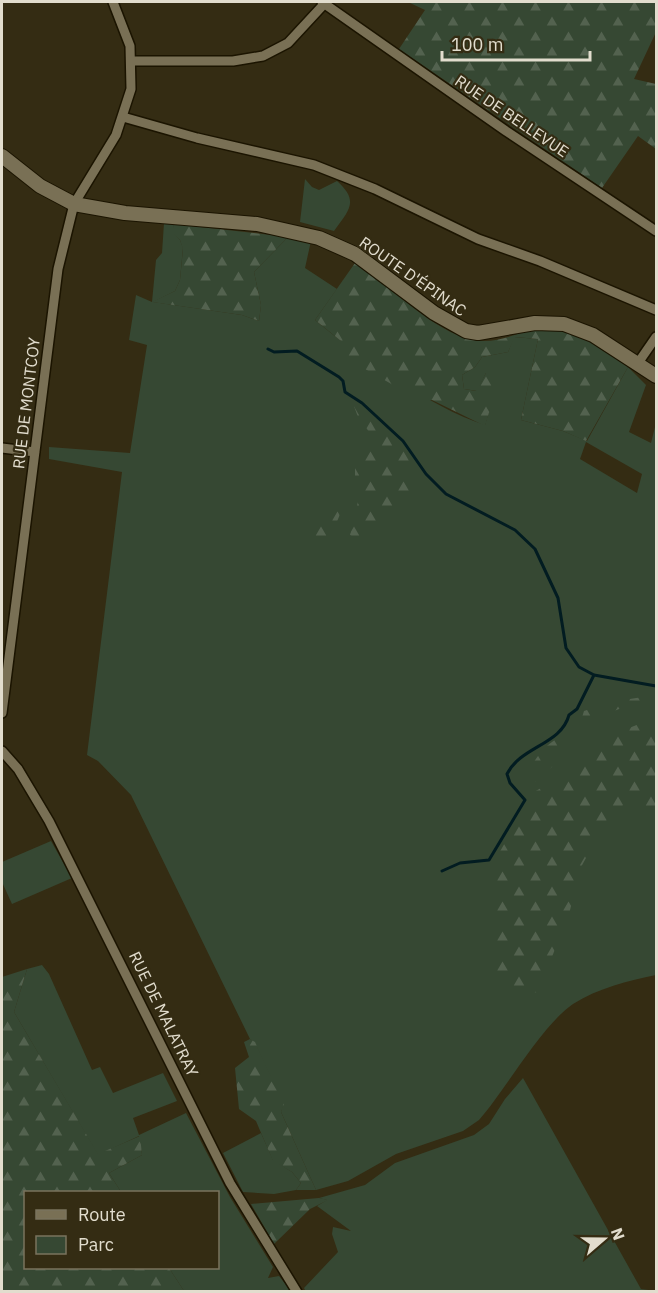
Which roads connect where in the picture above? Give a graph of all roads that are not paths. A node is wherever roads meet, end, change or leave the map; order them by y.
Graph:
1 (113, 2) edge
2 (324, 2) edge
3 (131, 61) junction
4 (123, 117) junction
5 (5, 159) edge
6 (74, 204) junction
7 (657, 231) edge
8 (657, 310) edge
9 (657, 337) edge
10 (638, 363) junction
11 (656, 376) edge
12 (2, 448) edge
13 (35, 452) junction
14 (2, 713) edge
15 (2, 751) edge
16 (297, 1292) edge

1 - 3 street, RUE DE MONTCOY
2 - 3 street
2 - 7 street, RUE DE BELLEVUE
3 - 4 street, RUE DE MONTCOY
4 - 6 street, RUE DE MONTCOY
4 - 8 street
5 - 6 main road, ROUTE D'ÉPINAC
6 - 10 main road, ROUTE D'ÉPINAC
6 - 13 street, RUE DE MONTCOY
9 - 10 street
10 - 11 main road, ROUTE D'ÉPINAC
12 - 13 street
13 - 14 street, RUE DE MONTCOY
15 - 16 street, RUE DE MALATRAY

